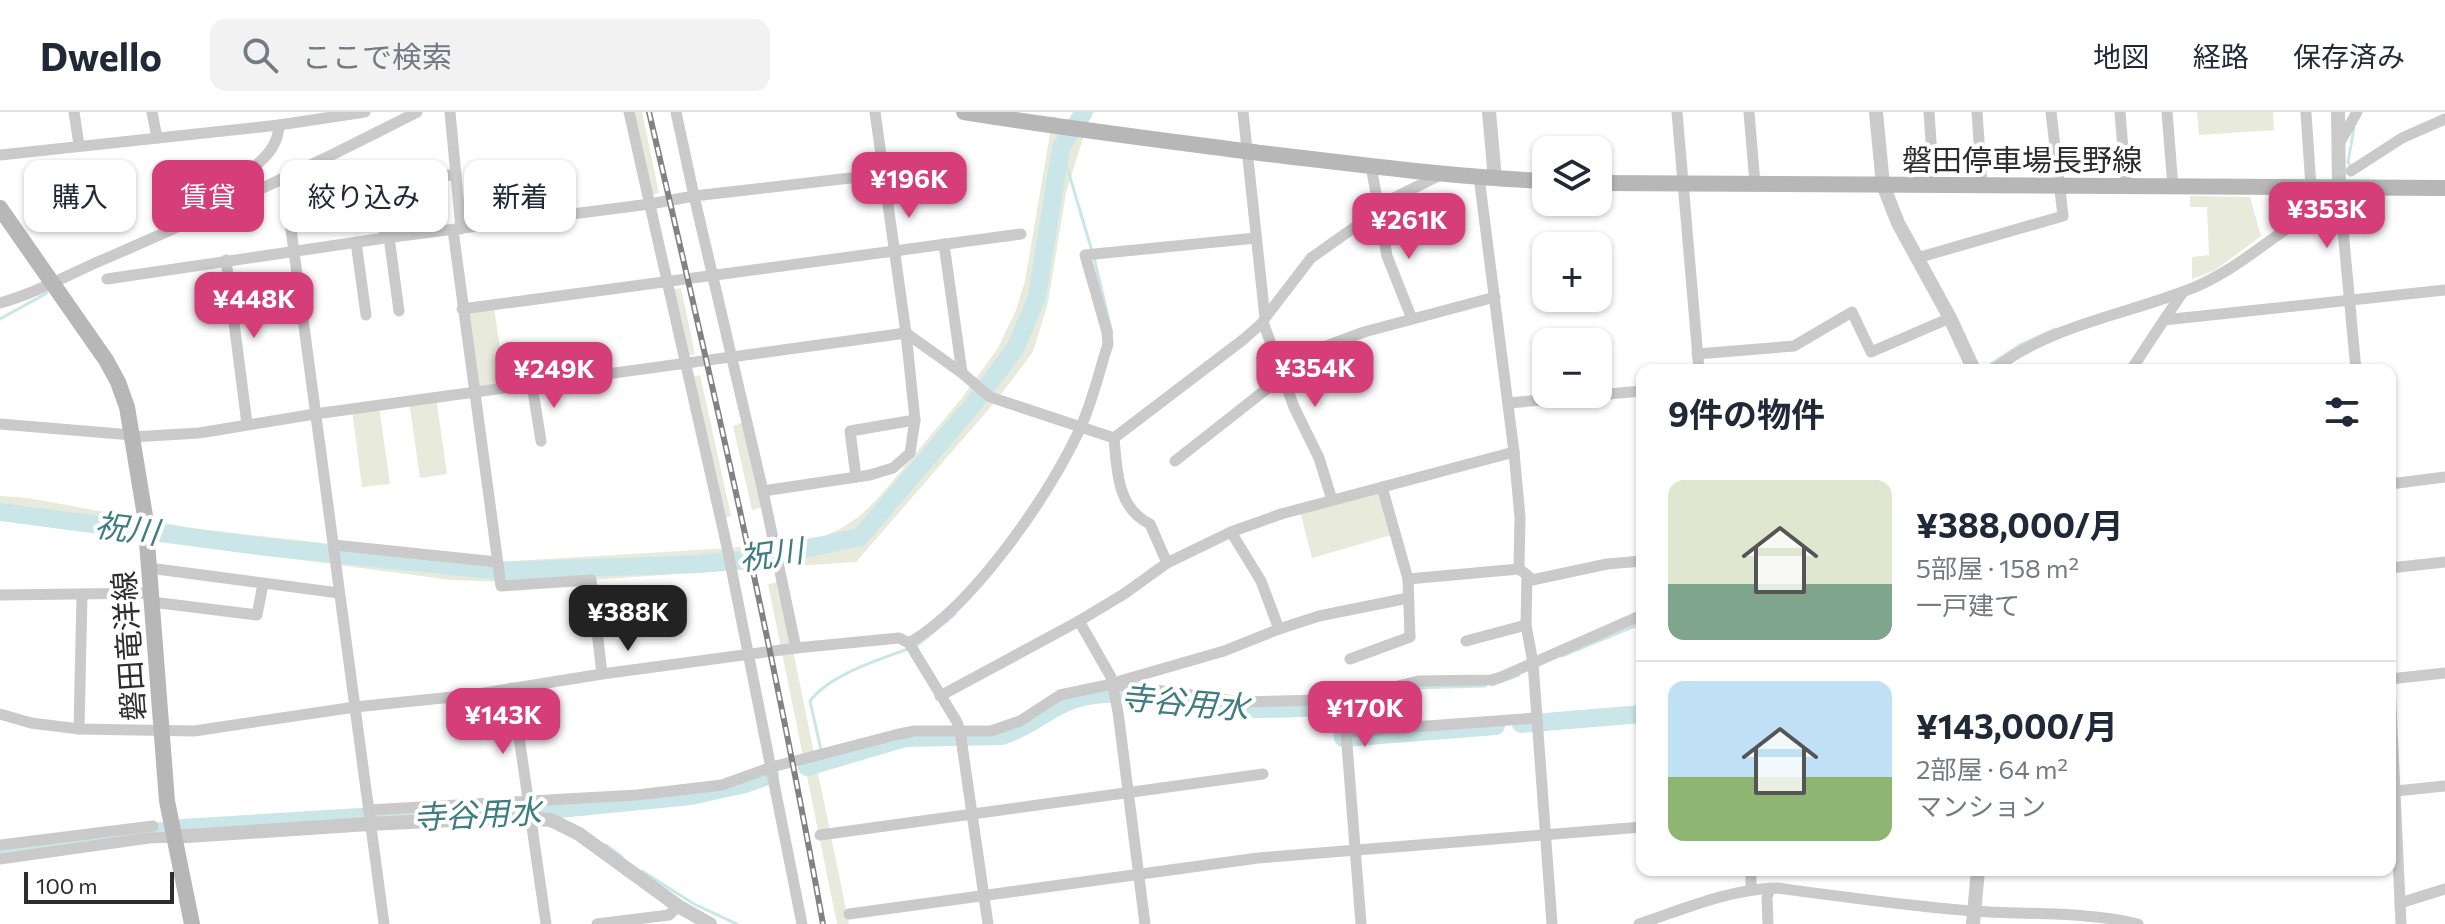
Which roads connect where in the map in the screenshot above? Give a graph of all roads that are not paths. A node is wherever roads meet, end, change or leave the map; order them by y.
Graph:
1 (74, 112) edge
2 (152, 112) edge
3 (365, 112) edge
4 (417, 112) edge
5 (450, 112) edge
6 (629, 112) edge
7 (676, 112) edge
8 (875, 112) edge
9 (964, 112) edge
10 (1243, 112) edge
11 (1489, 112) edge
12 (1677, 112) edge
13 (1749, 112) edge
14 (1876, 112) edge
15 (1929, 112) edge
16 (1977, 112) edge
17 (2051, 112) edge
18 (2120, 112) edge
19 (2167, 112) edge
20 (2338, 112) edge
21 (2357, 112) edge
22 (2306, 113) edge
23 (2445, 119) edge
24 (279, 125) junction
25 (157, 138) junction
26 (79, 145) junction
27 (2339, 145) junction
28 (1247, 151) junction
29 (0, 155) edge
30 (263, 160) edge
31 (319, 160) edge
32 (1371, 166) junction
33 (456, 174) junction
34 (885, 174) junction
35 (1443, 174) junction
36 (1487, 178) junction
37 (2343, 179) junction
38 (1532, 180) edge
39 (1612, 183) edge
40 (1683, 183) junction
41 (1755, 184) junction
42 (1883, 185) junction
43 (1934, 186) junction
44 (1982, 186) junction
45 (2060, 186) junction
46 (2126, 187) junction
47 (2173, 187) junction
48 (2311, 187) junction
49 (2445, 188) edge
50 (694, 196) junction
51 (650, 204) junction
52 (0, 208) edge
53 (1378, 208) junction
54 (2289, 227) dead end
55 (457, 229) junction
56 (165, 232) edge
57 (291, 232) edge
58 (1021, 234) dead end
59 (387, 238) junction
60 (1256, 238) junction
61 (356, 242) junction
62 (944, 244) junction
63 (895, 250) junction
64 (294, 251) junction
65 (1917, 258) junction
66 (226, 260) junction
67 (713, 276) junction
68 (107, 279) dead end
69 (667, 281) junction
70 (52, 283) junction
71 (2445, 290) edge
72 (2183, 292) junction
73 (1495, 297) junction
74 (2349, 301) junction
75 (0, 303) edge
76 (462, 309) junction
77 (399, 311) dead end
78 (366, 315) dead end
79 (1950, 318) junction
80 (1412, 319) junction
81 (1264, 320) junction
82 (2164, 320) junction
83 (906, 333) junction
84 (1697, 354) junction
85 (732, 358) junction
86 (684, 364) junction
87 (1278, 364) junction
88 (1698, 364) edge
89 (1971, 364) edge
90 (2001, 364) edge
91 (2135, 364) edge
92 (2355, 364) edge
93 (962, 373) junction
94 (1282, 377) junction
95 (532, 385) junction
96 (1636, 392) edge
97 (475, 393) junction
98 (1508, 403) junction
99 (315, 414) junction
100 (915, 420) junction
101 (0, 424) edge
102 (247, 424) junction
103 (1081, 428) junction
104 (132, 436) junction
105 (1114, 438) junction
106 (541, 441) dead end
107 (1514, 452) junction
108 (1175, 461) dead end
109 (856, 477) junction
110 (2445, 477) edge
111 (2396, 483) edge
112 (1382, 487) junction
113 (763, 491) junction
114 (1332, 500) junction
115 (1231, 532) junction
116 (334, 545) junction
117 (497, 562) junction
118 (1636, 562) edge
119 (2445, 562) edge
120 (1167, 563) junction
121 (2396, 567) edge
122 (149, 568) junction
123 (1523, 572) junction
124 (1408, 579) junction
125 (263, 584) junction
126 (339, 593) junction
127 (0, 595) edge
128 (82, 595) junction
129 (152, 598) junction
130 (1408, 598) junction
131 (1636, 618) edge
132 (1079, 621) junction
133 (1526, 625) junction
134 (1279, 629) junction
135 (1466, 641) dead end
136 (909, 643) junction
137 (796, 648) junction
138 (749, 656) junction
139 (1350, 659) dead end
140 (1533, 663) junction
141 (2445, 673) edge
142 (602, 674) junction
143 (2396, 680) edge
144 (1112, 684) junction
145 (512, 688) junction
146 (940, 696) junction
147 (355, 707) junction
148 (0, 714) edge
149 (1536, 718) junction
150 (79, 729) junction
151 (960, 731) junction
152 (161, 732) junction
153 (772, 767) junction
154 (1263, 774) dead end
155 (2445, 786) edge
156 (2396, 791) edge
157 (1128, 793) junction
158 (527, 801) junction
159 (971, 815) junction
160 (368, 817) junction
161 (531, 817) junction
162 (153, 826) dead end
163 (1636, 827) edge
164 (820, 835) dead end
165 (1545, 835) junction
166 (173, 837) junction
167 (0, 845) edge
168 (1355, 850) junction
169 (0, 859) edge
170 (2396, 860) edge
171 (1138, 874) junction
172 (1751, 876) edge
173 (1977, 876) edge
174 (1770, 888) junction
175 (2445, 889) edge
176 (1751, 890) junction
177 (985, 894) junction
178 (2400, 903) junction
179 (678, 906) junction
180 (849, 914) dead end
181 (1973, 918) edge
182 (2026, 919) edge
183 (192, 924) edge
184 (384, 924) edge
185 (546, 924) edge
186 (597, 924) edge
187 (710, 924) edge
188 (802, 924) edge
189 (988, 924) edge
190 (1145, 924) edge
191 (1361, 924) edge
192 (1552, 924) edge
193 (1639, 924) edge
194 (1768, 924) edge
195 (2138, 924) edge
196 (2401, 924) edge

1 - 26 street
2 - 25 street
3 - 24 street
4 - 31 street
5 - 33 street
6 - 51 street
7 - 50 street
8 - 34 street
9 - 28 main road
10 - 28 street
11 - 36 street
12 - 40 street
13 - 41 street
14 - 42 street
15 - 43 street
16 - 44 street
17 - 45 street
18 - 46 street
19 - 47 street
20 - 27 street
21 - 27 street
22 - 48 street
23 - 37 street
24 - 25 street
24 - 30 street
25 - 26 street
26 - 29 street
27 - 37 street
28 - 32 main road
28 - 60 street
32 - 35 main road
32 - 53 street
33 - 55 street
33 - 59 street
34 - 50 street
34 - 63 street
35 - 36 main road
35 - 53 street
36 - 38 main road
36 - 73 street
37 - 48 main road, 磐田停車場長野線
37 - 49 main road, 磐田停車場長野線
37 - 74 street
39 - 40 main road, 磐田停車場長野線
40 - 41 main road, 磐田停車場長野線
40 - 84 street
41 - 42 main road, 磐田停車場長野線
42 - 43 main road, 磐田停車場長野線
42 - 65 street
43 - 44 main road, 磐田停車場長野線
44 - 45 main road, 磐田停車場長野線
45 - 46 main road, 磐田停車場長野線
45 - 65 street
46 - 47 main road, 磐田停車場長野線
47 - 48 main road, 磐田停車場長野線
50 - 51 street
50 - 67 street
51 - 55 street
51 - 69 street
52 - 70 main road, 磐田竜洋線
53 - 80 street
53 - 81 street
54 - 72 street
55 - 59 street
55 - 76 street
56 - 70 street
57 - 64 street
58 - 62 street
59 - 61 street
59 - 77 street
60 - 81 street
60 - 103 street
61 - 64 street
61 - 78 street
62 - 63 street
62 - 93 street
63 - 67 street
63 - 83 street
64 - 66 street
64 - 99 street
65 - 79 street
66 - 68 street
66 - 102 street
67 - 69 street
67 - 85 street
69 - 76 street
69 - 86 street
70 - 75 street
70 - 104 main road, 磐田竜洋線
71 - 74 street
72 - 82 street
72 - 90 street
73 - 80 street
73 - 98 street
74 - 82 street
74 - 92 street
76 - 97 street
79 - 84 street
79 - 89 street
80 - 87 street
81 - 87 street
81 - 105 street
82 - 91 street
83 - 85 street
83 - 93 street
83 - 100 street
84 - 88 street
85 - 86 street
85 - 113 street
86 - 95 street
86 - 138 street
87 - 94 street
93 - 103 street
94 - 108 street
94 - 114 street
95 - 97 street
95 - 106 street
96 - 98 street
97 - 99 street
97 - 117 street
98 - 107 street
99 - 102 street
99 - 116 street
100 - 109 street
100 - 109 street
101 - 104 street
102 - 104 street
103 - 105 street
103 - 136 street
104 - 122 main road, 磐田竜洋線
105 - 120 street
107 - 112 street
107 - 123 street
109 - 113 street
110 - 111 street
112 - 114 street
112 - 124 street
113 - 137 street
114 - 115 street
115 - 120 street
115 - 134 street
116 - 117 street
116 - 126 street
117 - 142 street
118 - 123 street
119 - 121 street
120 - 132 street
122 - 125 street
122 - 129 main road, 磐田竜洋線
123 - 124 street
123 - 133 street
124 - 130 street
125 - 126 street
125 - 129 street
126 - 147 street
127 - 128 street
128 - 129 street
128 - 150 street
129 - 152 main road, 磐田竜洋線
130 - 134 street
130 - 139 street
131 - 140 street
132 - 144 street
132 - 146 street
133 - 135 street
133 - 140 street
134 - 144 street
136 - 137 street
136 - 146 street
137 - 138 street
138 - 142 street
138 - 153 street
140 - 144 street
140 - 149 street
141 - 143 street
142 - 145 street
144 - 151 street
144 - 157 street
145 - 147 street
145 - 158 street
146 - 151 street
147 - 152 street
147 - 160 street
148 - 150 street
149 - 165 street
149 - 168 street
150 - 152 street
151 - 153 street
151 - 159 street
152 - 166 main road, 磐田竜洋線
153 - 158 street
153 - 188 street
154 - 157 street
155 - 156 street
157 - 159 street
157 - 171 street
158 - 160 street
158 - 161 street
159 - 164 street
159 - 177 street
160 - 161 street
160 - 166 street
160 - 184 street
161 - 179 street
161 - 185 street
162 - 167 street
163 - 165 street
165 - 168 street
165 - 192 street
166 - 169 street
166 - 183 main road, 磐田竜洋線
168 - 171 street
168 - 191 street
170 - 178 street
171 - 177 street
171 - 190 street
172 - 176 street
173 - 181 street
174 - 176 street
174 - 181 street
174 - 194 street
175 - 178 street
176 - 193 street
177 - 180 street
177 - 189 street
178 - 196 street
179 - 186 street
179 - 187 street
181 - 182 street
182 - 195 street

